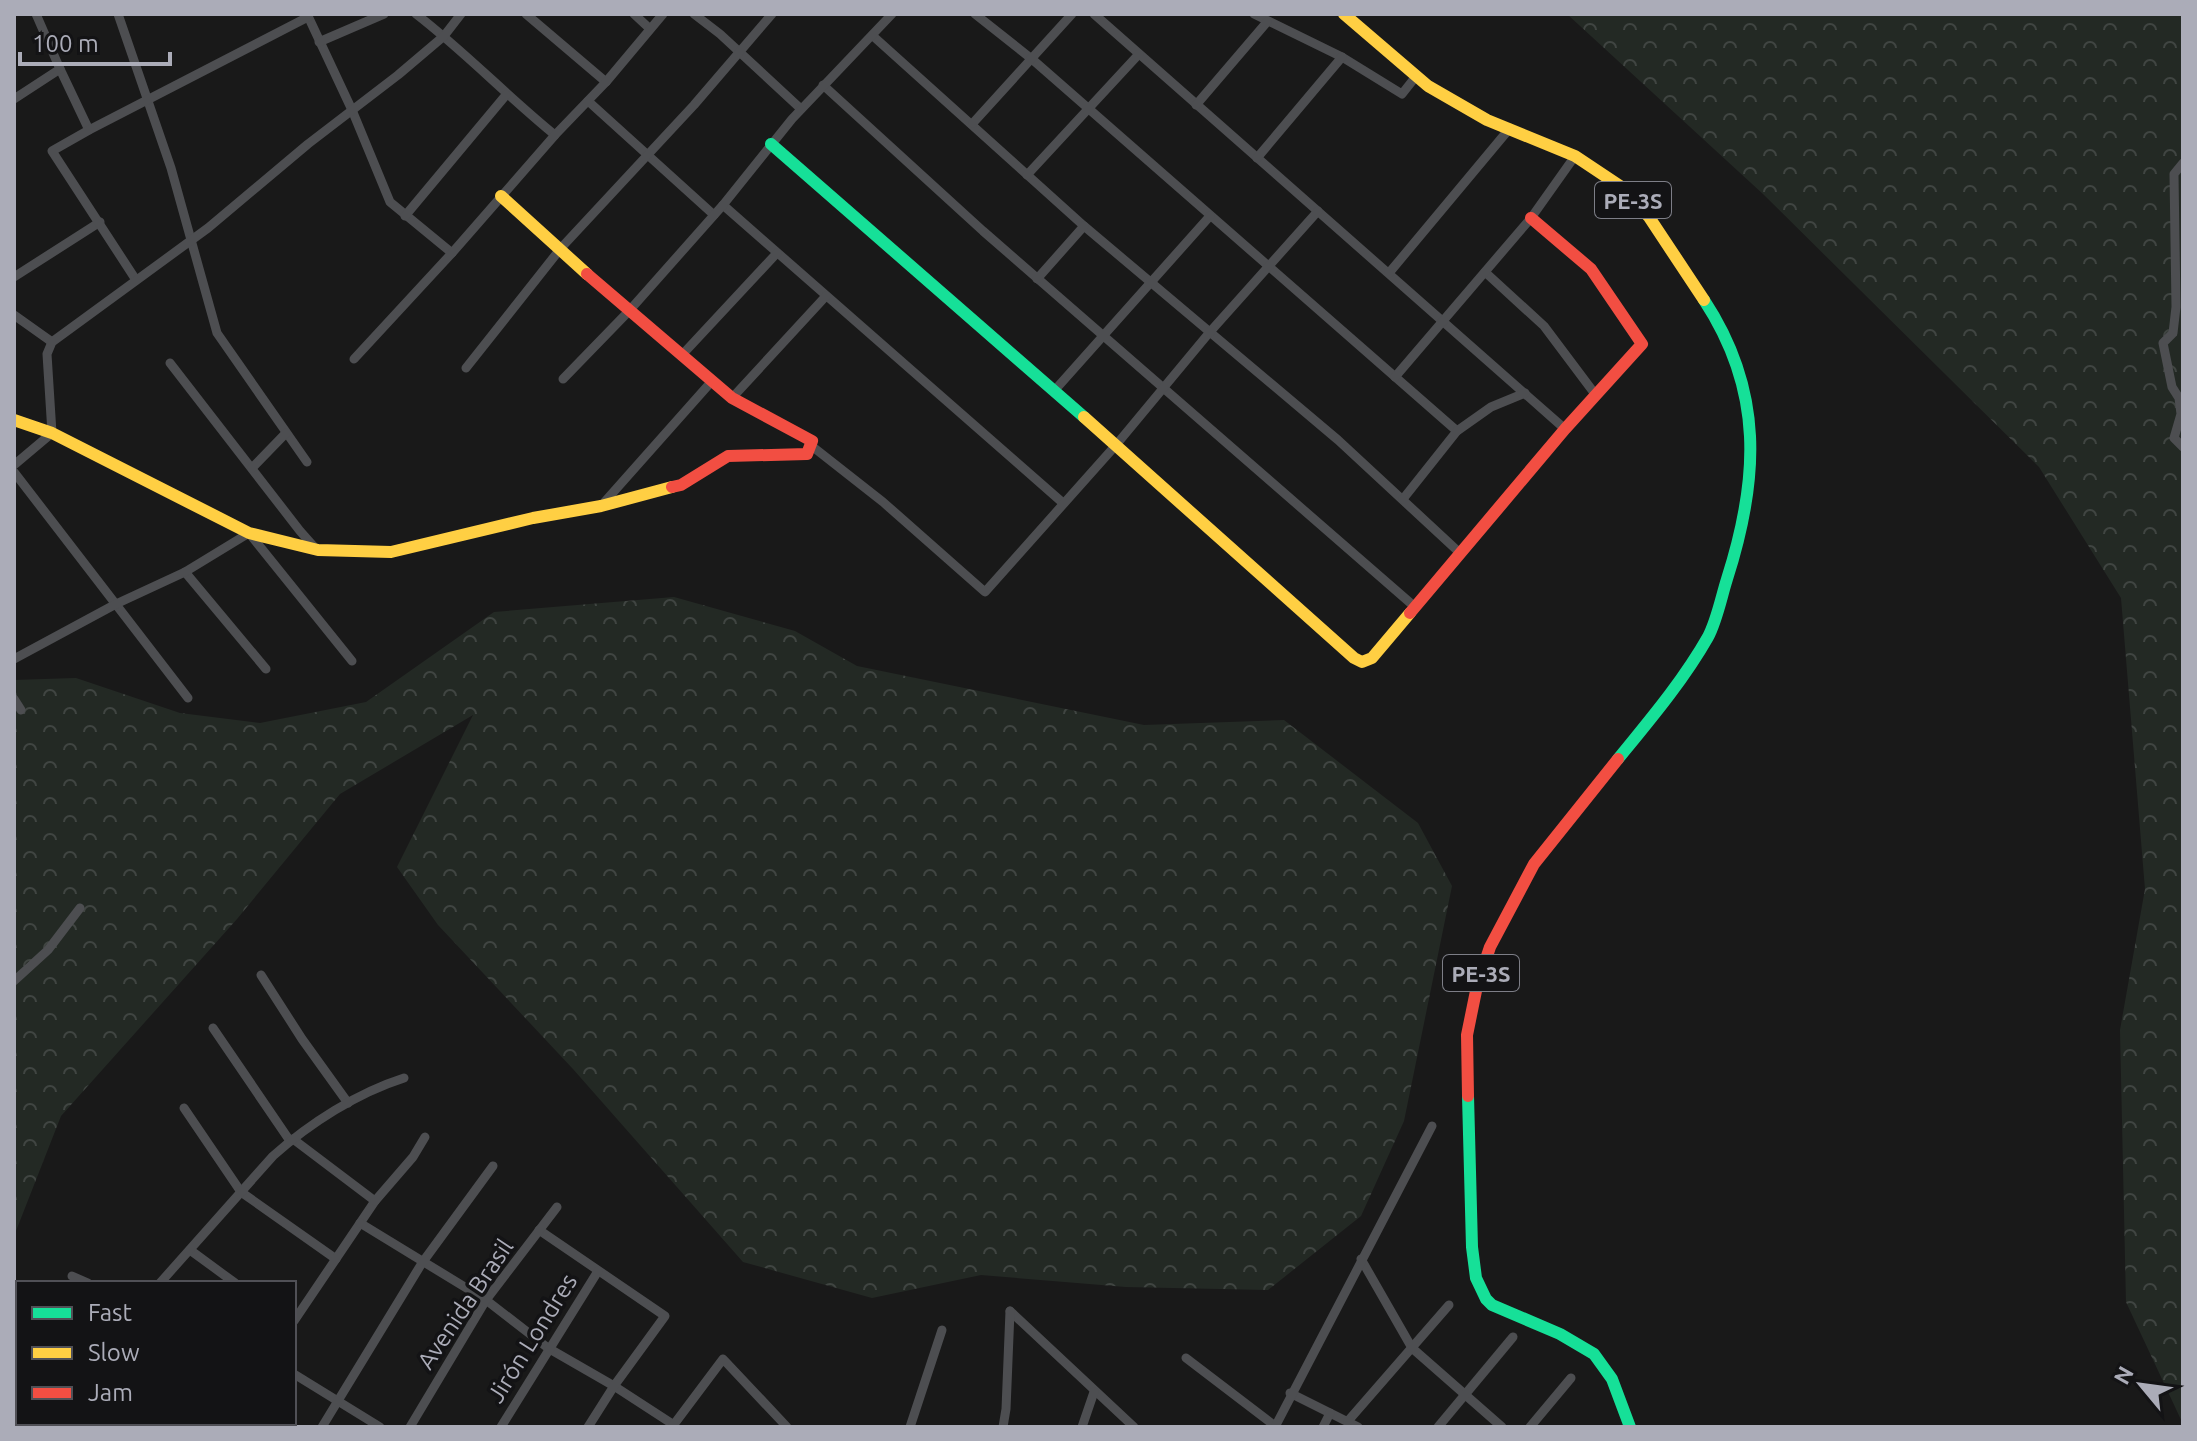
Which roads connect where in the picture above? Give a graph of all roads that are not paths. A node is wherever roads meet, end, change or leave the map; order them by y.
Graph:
1 (36, 14) edge
2 (118, 14) edge
3 (384, 14) edge
4 (416, 14) edge
5 (461, 14) edge
6 (526, 14) edge
7 (634, 14) edge
8 (663, 14) edge
9 (694, 14) edge
10 (772, 14) edge
11 (892, 14) edge
12 (975, 14) edge
13 (1072, 14) edge
14 (1094, 14) edge
15 (1254, 14) edge
16 (1344, 14) edge
17 (307, 16) edge
18 (1267, 22) junction
19 (649, 28) junction
20 (444, 36) junction
21 (873, 36) junction
22 (319, 42) junction
23 (740, 53) junction
24 (1139, 54) junction
25 (1342, 57) junction
26 (1033, 60) junction
27 (60, 69) junction
28 (1417, 75) junction
29 (606, 82) junction
30 (823, 85) junction
31 (506, 95) junction
32 (14, 99) edge
33 (148, 99) junction
34 (588, 101) junction
35 (1196, 105) junction
36 (801, 109) junction
37 (352, 110) junction
38 (1089, 110) junction
39 (973, 123) junction
40 (1510, 128) junction
41 (89, 130) junction
42 (555, 135) junction
43 (771, 144) junction
44 (648, 153) junction
45 (1575, 156) junction
46 (1257, 158) junction
47 (2183, 163) edge
48 (1027, 175) junction
49 (501, 196) junction
50 (723, 205) junction
51 (1318, 211) junction
52 (714, 215) junction
53 (405, 216) junction
54 (1210, 216) junction
55 (1531, 218) junction
56 (100, 222) junction
57 (1084, 226) junction
58 (192, 241) junction
59 (561, 248) junction
60 (452, 253) junction
61 (777, 253) junction
62 (1268, 266) junction
63 (1485, 272) junction
64 (1389, 273) junction
65 (14, 277) edge
66 (1037, 279) junction
67 (136, 280) junction
68 (1149, 281) junction
69 (826, 296) junction
70 (629, 311) junction
71 (14, 315) edge
72 (1444, 320) junction
73 (1209, 333) junction
74 (1103, 334) junction
75 (52, 342) junction
76 (681, 356) junction
77 (354, 359) dead end
78 (170, 363) dead end
79 (466, 368) dead end
80 (1395, 377) junction
81 (563, 379) dead end
82 (712, 381) junction
83 (1164, 388) junction
84 (1054, 391) junction
85 (1525, 393) junction
86 (1595, 394) junction
87 (732, 398) junction
88 (14, 420) edge
89 (1565, 429) junction
90 (1457, 431) junction
91 (52, 433) junction
92 (286, 433) junction
93 (1116, 445) junction
94 (813, 447) junction
95 (2183, 447) edge
96 (307, 462) dead end
97 (14, 465) edge
98 (252, 468) junction
99 (14, 472) edge
100 (1403, 499) junction
101 (1063, 503) junction
102 (601, 506) junction
103 (249, 533) junction
104 (318, 550) junction
105 (1461, 554) junction
106 (185, 572) junction
107 (116, 604) junction
108 (1415, 607) junction
109 (14, 659) edge
110 (352, 661) dead end
111 (266, 669) dead end
112 (188, 698) dead end
113 (14, 699) edge
114 (21, 710) dead end
115 (80, 908) dead end
116 (261, 975) dead end
117 (14, 981) edge
118 (213, 1028) dead end
119 (404, 1078) dead end
120 (348, 1103) junction
121 (184, 1108) dead end
122 (1432, 1126) dead end
123 (425, 1137) dead end
124 (292, 1140) junction
125 (493, 1166) dead end
126 (241, 1192) junction
127 (375, 1201) junction
128 (557, 1207) dead end
129 (360, 1223) junction
130 (539, 1230) junction
131 (190, 1250) junction
132 (336, 1259) junction
133 (1361, 1259) junction
134 (422, 1263) junction
135 (598, 1271) junction
136 (72, 1276) dead end
137 (83, 1281) edge
138 (162, 1281) edge
139 (232, 1281) edge
140 (486, 1300) junction
141 (1449, 1305) dead end
142 (296, 1318) edge
143 (942, 1330) dead end
144 (1513, 1337) dead end
145 (548, 1348) junction
146 (1412, 1348) junction
147 (1186, 1358) dead end
148 (296, 1375) edge
149 (1571, 1378) dead end
150 (614, 1386) junction
151 (1094, 1392) junction
152 (1290, 1393) junction
153 (1465, 1396) junction
154 (338, 1400) junction
155 (1330, 1413) junction
156 (1348, 1421) junction
157 (781, 1425) edge
158 (673, 1426) edge
159 (1275, 1426) edge
160 (322, 1427) edge
161 (380, 1427) edge
162 (410, 1427) edge
163 (501, 1427) edge
164 (588, 1427) edge
165 (910, 1427) edge
166 (1003, 1427) edge
167 (1082, 1427) edge
168 (1134, 1427) edge
169 (1323, 1427) edge
170 (1358, 1427) edge
171 (1438, 1427) edge
172 (1502, 1427) edge
173 (1530, 1427) edge
174 (1630, 1427) edge

1 - 27 street
2 - 33 street
3 - 22 street
4 - 20 street
5 - 20 street
6 - 29 street
7 - 19 street
8 - 19 street
9 - 23 street
10 - 23 street
11 - 21 street
12 - 26 street
13 - 26 street
14 - 24 street
15 - 18 street
16 - 28 main road, PE-3S
17 - 22 street
17 - 33 street
18 - 25 street
18 - 35 street
19 - 29 street
20 - 31 street
20 - 37 street
21 - 30 street
21 - 39 street
22 - 37 street
23 - 36 street
23 - 44 street
24 - 35 street
24 - 38 street
25 - 28 street
25 - 46 street
26 - 38 street
26 - 39 street
27 - 32 street
27 - 41 street
28 - 40 main road, PE-3S
29 - 34 street
30 - 36 street
30 - 66 street
31 - 42 street
31 - 53 street
33 - 41 street
33 - 58 street
34 - 42 street
34 - 44 street
35 - 46 street
36 - 43 street
37 - 53 street
37 - 58 street
38 - 48 street
38 - 54 street
39 - 48 street
40 - 45 main road, PE-3S
40 - 64 street
41 - 56 street
42 - 49 street
43 - 50 street
43 - 84 main road
44 - 52 street
44 - 59 street
45 - 55 street
45 - 174 main road, PE-3S
46 - 51 street
47 - 95 street
48 - 57 street
49 - 59 main road
49 - 60 street
50 - 52 street
50 - 61 street
51 - 62 street
51 - 64 street
52 - 70 street
53 - 60 street
54 - 62 street
54 - 68 street
55 - 63 street
55 - 86 main road
56 - 65 street
56 - 67 street
57 - 66 street
57 - 68 street
58 - 67 street
58 - 92 street
59 - 70 main road
59 - 79 street
60 - 77 street
61 - 69 street
61 - 76 street
62 - 73 street
62 - 80 street
63 - 72 street
63 - 86 street
64 - 72 street
66 - 74 street
67 - 75 street
68 - 73 street
68 - 74 street
69 - 87 street
69 - 101 street
70 - 76 main road
70 - 81 street
71 - 75 street
72 - 80 street
72 - 85 street
73 - 83 street
73 - 100 street
74 - 83 street
74 - 84 street
75 - 91 street
76 - 82 main road
78 - 98 street
80 - 90 street
82 - 87 main road
82 - 102 street
83 - 93 street
83 - 108 street
84 - 93 main road
85 - 89 street
85 - 90 street
86 - 89 main road
87 - 94 main road
88 - 91 main road
89 - 105 main road
90 - 100 street
91 - 97 street
91 - 103 main road
92 - 96 street
92 - 98 street
93 - 101 street
93 - 108 main road
94 - 101 street
94 - 102 main road
98 - 104 street
99 - 107 street
100 - 105 street
102 - 104 main road
103 - 104 main road
103 - 106 street
103 - 110 street
105 - 108 main road
106 - 107 street
106 - 111 street
107 - 109 street
107 - 112 street
113 - 114 street
115 - 117 street
116 - 120 street
118 - 124 street
119 - 120 street
120 - 124 street
121 - 126 street
122 - 133 street
123 - 127 street
124 - 126 street
124 - 127 street
125 - 134 street
126 - 131 street
126 - 132 street
127 - 129 street
128 - 130 street, Avenida Brasil
129 - 132 street
129 - 134 street
130 - 135 street
130 - 140 street, Avenida Brasil
131 - 138 street
131 - 139 street
132 - 142 street
133 - 146 street
133 - 152 street
134 - 140 street
134 - 154 street
135 - 145 street, Jirón Londres
135 - 150 street
136 - 137 street
140 - 145 street
140 - 162 street, Avenida Brasil
141 - 146 street
143 - 165 street
144 - 153 street
145 - 150 street
145 - 163 street, Jirón Londres
146 - 153 street
146 - 156 street
147 - 159 street
148 - 154 street
149 - 173 street
150 - 158 street
150 - 164 street
151 - 166 street
151 - 167 street
151 - 168 street
152 - 155 street
152 - 159 street
153 - 171 street
153 - 172 street
154 - 160 street
154 - 161 street
155 - 156 street
155 - 169 street
156 - 170 street
157 - 158 street

